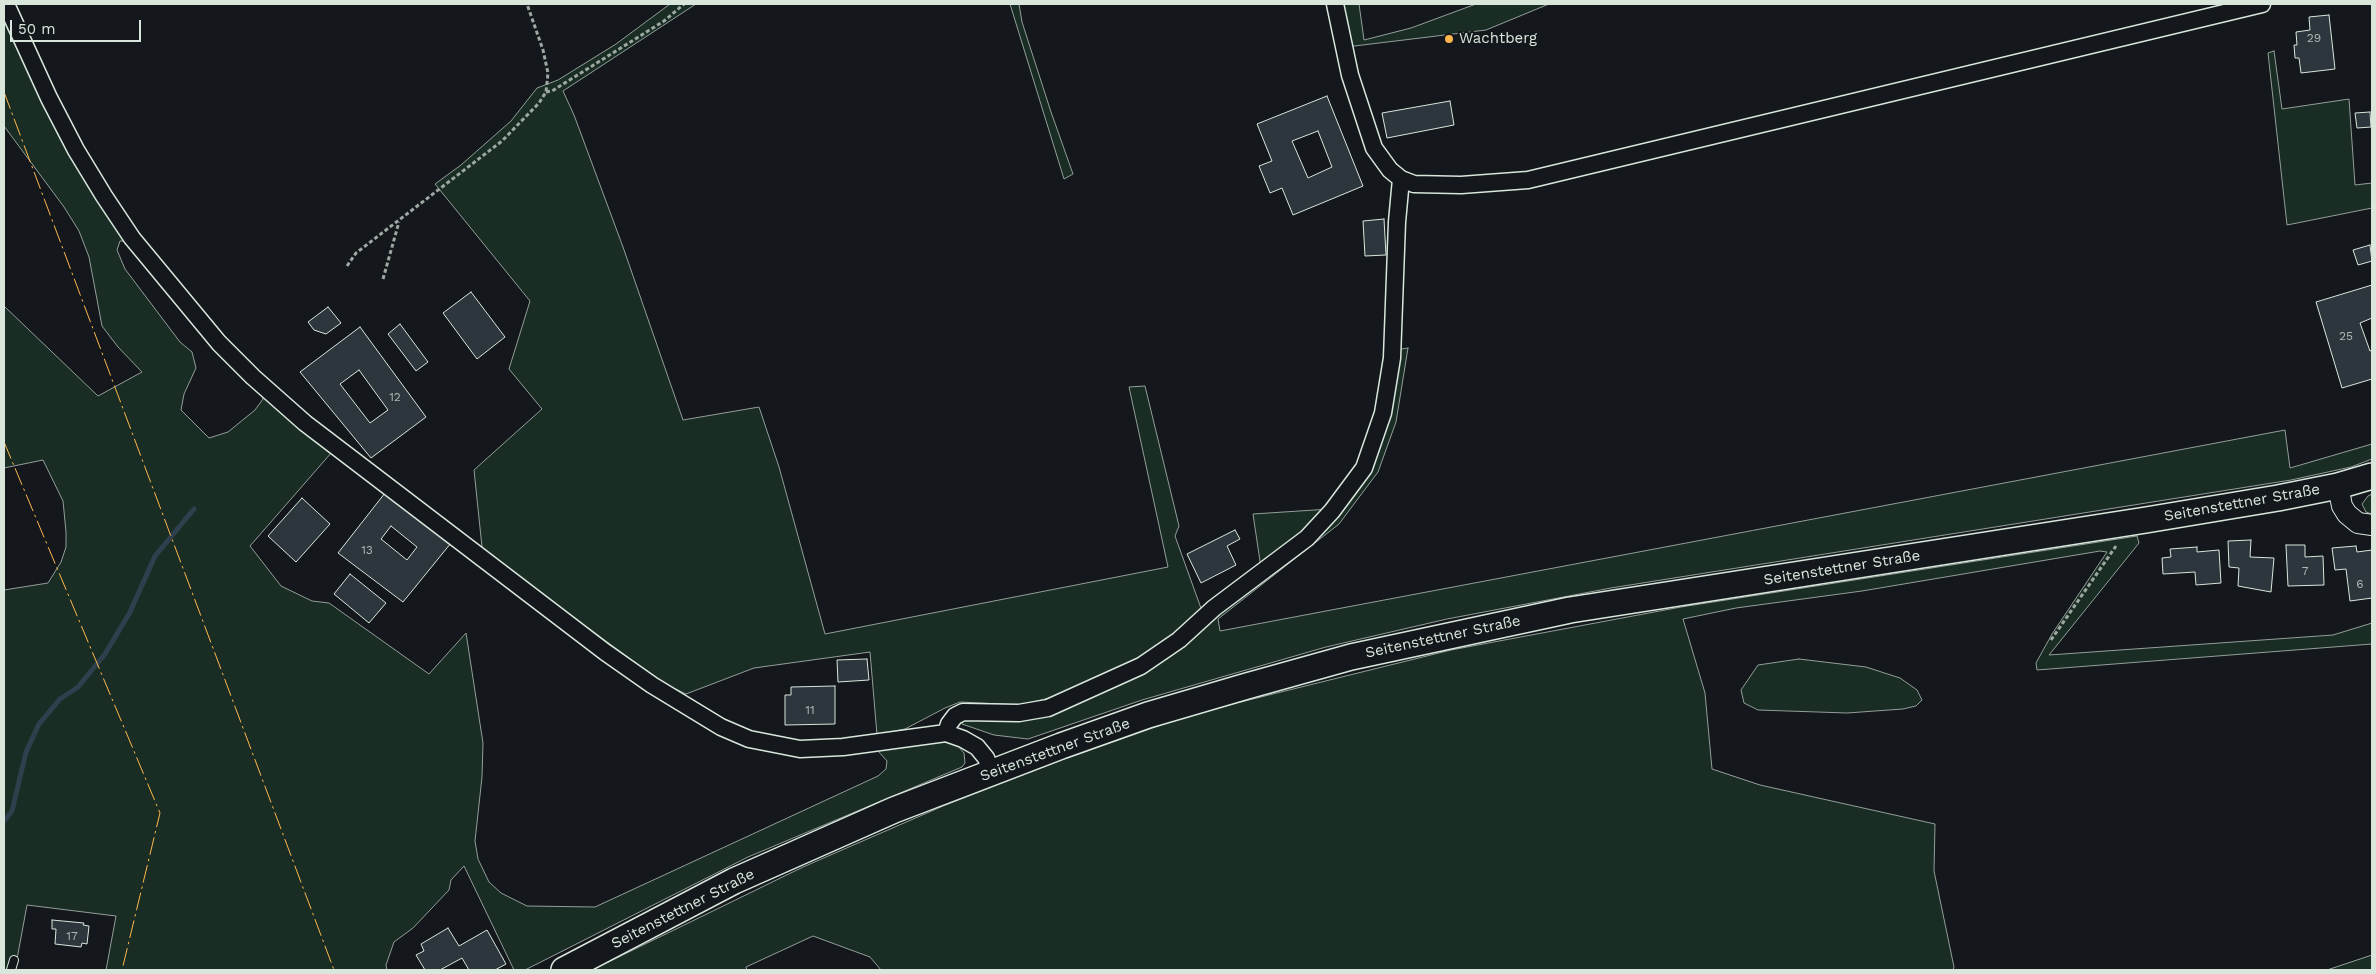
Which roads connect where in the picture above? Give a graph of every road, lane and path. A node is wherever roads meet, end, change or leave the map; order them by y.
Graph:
1 (6, 4) edge
2 (526, 4) edge
3 (684, 4) edge
4 (1335, 4) edge
5 (2262, 4) edge
6 (546, 92) junction
7 (1401, 179) junction
8 (399, 222) junction
9 (347, 266) dead end
10 (383, 278) dead end
11 (2372, 476) edge
12 (2338, 486) junction
13 (2124, 524) junction
14 (2372, 525) edge
15 (2051, 640) dead end
16 (946, 733) junction
17 (992, 772) junction
18 (14, 960) dead end
19 (12, 970) edge
20 (564, 970) edge

1 - 16 street
2 - 6 path
3 - 6 path
4 - 7 street
5 - 7 street
6 - 8 path
7 - 16 street
8 - 9 path
8 - 10 path
11 - 12 main road, Seitenstettner Straße
12 - 13 main road, Seitenstettner Straße
12 - 14 street
13 - 15 path
13 - 17 main road, Seitenstettner Straße
16 - 17 street
17 - 20 main road, Seitenstettner Straße
18 - 19 lane

